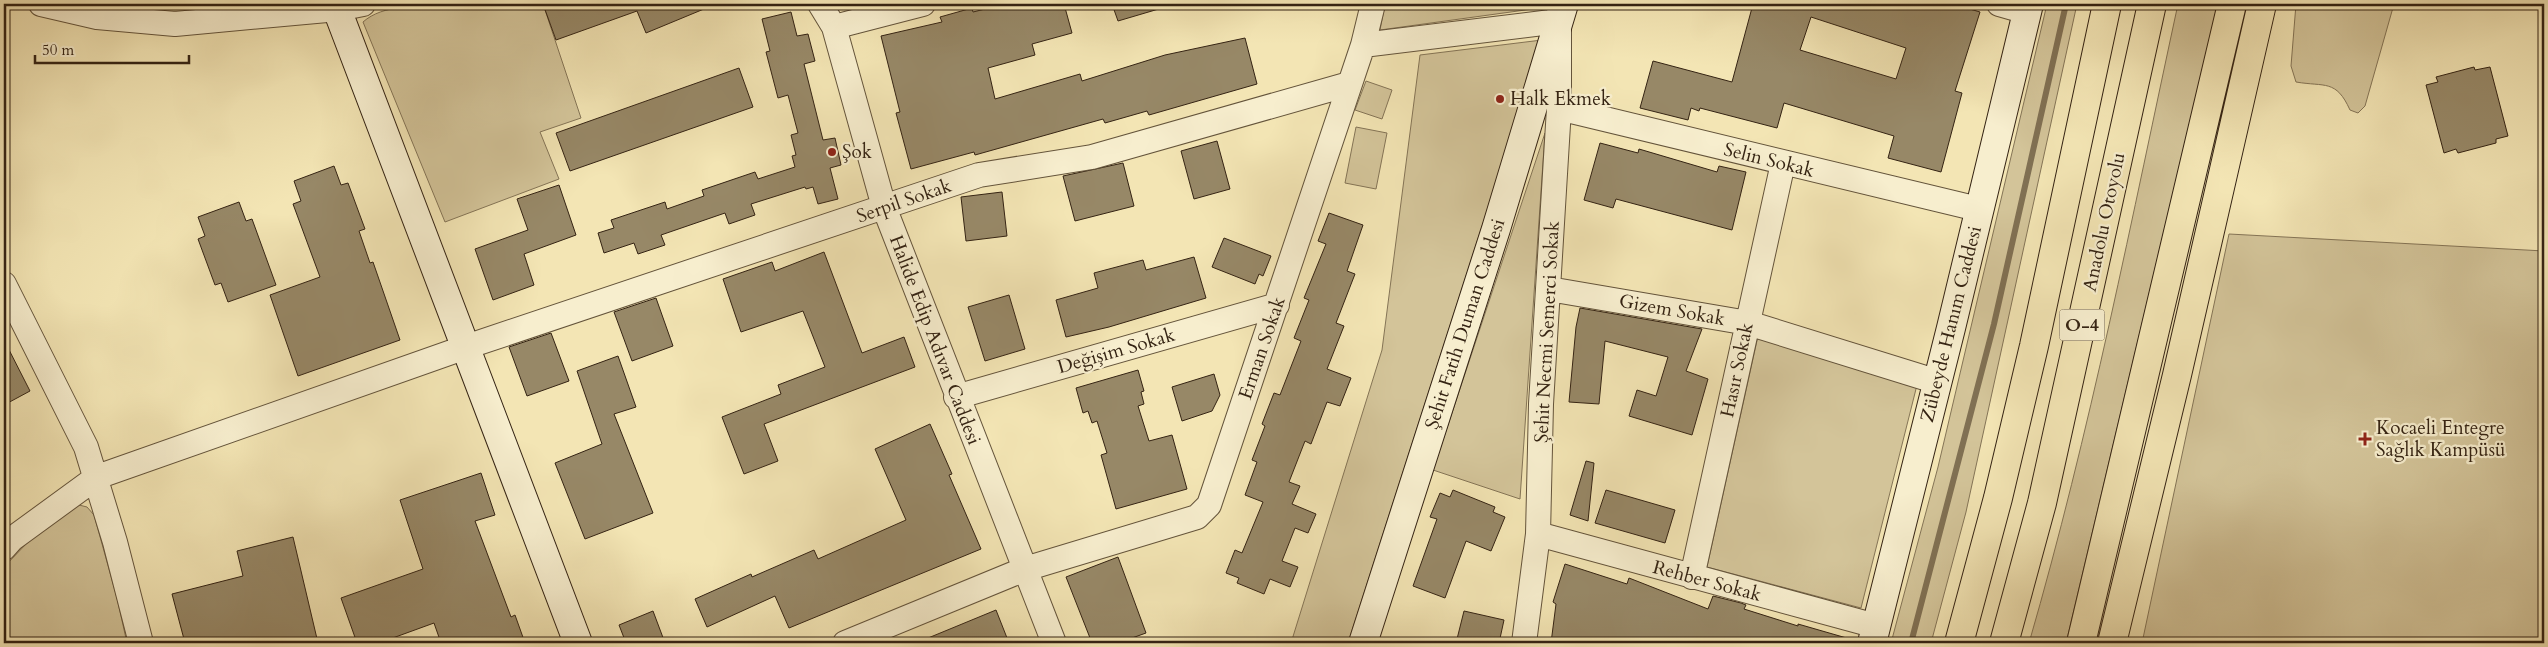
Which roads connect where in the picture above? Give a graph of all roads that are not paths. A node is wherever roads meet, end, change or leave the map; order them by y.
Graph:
1 (42, 4) edge
2 (820, 4) edge
3 (923, 4) edge
4 (1373, 4) edge
5 (1998, 4) edge
6 (2107, 4) edge
7 (2152, 4) edge
8 (2232, 4) edge
9 (2262, 4) edge
10 (345, 5) edge
11 (2028, 8) edge
12 (1561, 12) edge
13 (834, 27) junction
14 (1363, 45) junction
15 (1350, 84) junction
16 (1560, 108) junction
17 (1783, 163) junction
18 (884, 208) junction
19 (1978, 209) junction
20 (4, 284) edge
21 (1549, 289) junction
22 (1277, 305) junction
23 (1748, 323) junction
24 (466, 347) junction
25 (1938, 382) junction
26 (956, 398) junction
27 (97, 476) junction
28 (1538, 534) junction
29 (4, 548) edge
30 (1025, 569) junction
31 (1692, 577) junction
32 (1874, 635) edge
33 (141, 643) edge
34 (578, 643) edge
35 (846, 643) edge
36 (1054, 643) edge
37 (1363, 643) edge
38 (1524, 643) edge
39 (1959, 643) edge
40 (2004, 643) edge
41 (2081, 643) edge
42 (2112, 643) edge

1 - 10 street
2 - 13 street, Halide Edip Adıvar Caddesi
3 - 13 street
4 - 14 street, Erman Sokak
5 - 11 street
6 - 39 main road, O-4
7 - 40 main road, Anadolu Otoyolu / O-4
8 - 41 main road
9 - 42 main road
10 - 24 street
11 - 19 street, Zübeyde Hanım Caddesi
12 - 14 street
12 - 16 street, Şehit Necmi Semerci Sokak
12 - 37 street, Şehit Fatih Duman Caddesi
13 - 18 street, Halide Edip Adıvar Caddesi
14 - 15 street, Erman Sokak
15 - 18 street, Serpil Sokak
15 - 22 street, Erman Sokak
16 - 17 street, Selin Sokak
16 - 21 street, Şehit Necmi Semerci Sokak
17 - 19 street, Selin Sokak
17 - 23 street, Hasır Sokak
18 - 24 street, Serpil Sokak
18 - 26 street, Halide Edip Adıvar Caddesi
19 - 25 street, Zübeyde Hanım Caddesi
20 - 27 street
21 - 23 street, Gizem Sokak
21 - 28 street, Şehit Necmi Semerci Sokak
22 - 26 street, Değişim Sokak
22 - 30 street, Erman Sokak
23 - 25 street, Gizem Sokak
23 - 31 street, Hasır Sokak
24 - 27 street, Serpil Sokak
24 - 34 street
25 - 32 street, Zübeyde Hanım Caddesi
26 - 30 street, Halide Edip Adıvar Caddesi
27 - 29 street, Serpil Sokak
27 - 33 street
28 - 31 street, Rehber Sokak
28 - 38 street, Şehit Necmi Semerci Sokak
30 - 35 street, Erman Sokak
30 - 36 street, Halide Edip Adıvar Caddesi
31 - 32 street, Rehber Sokak

